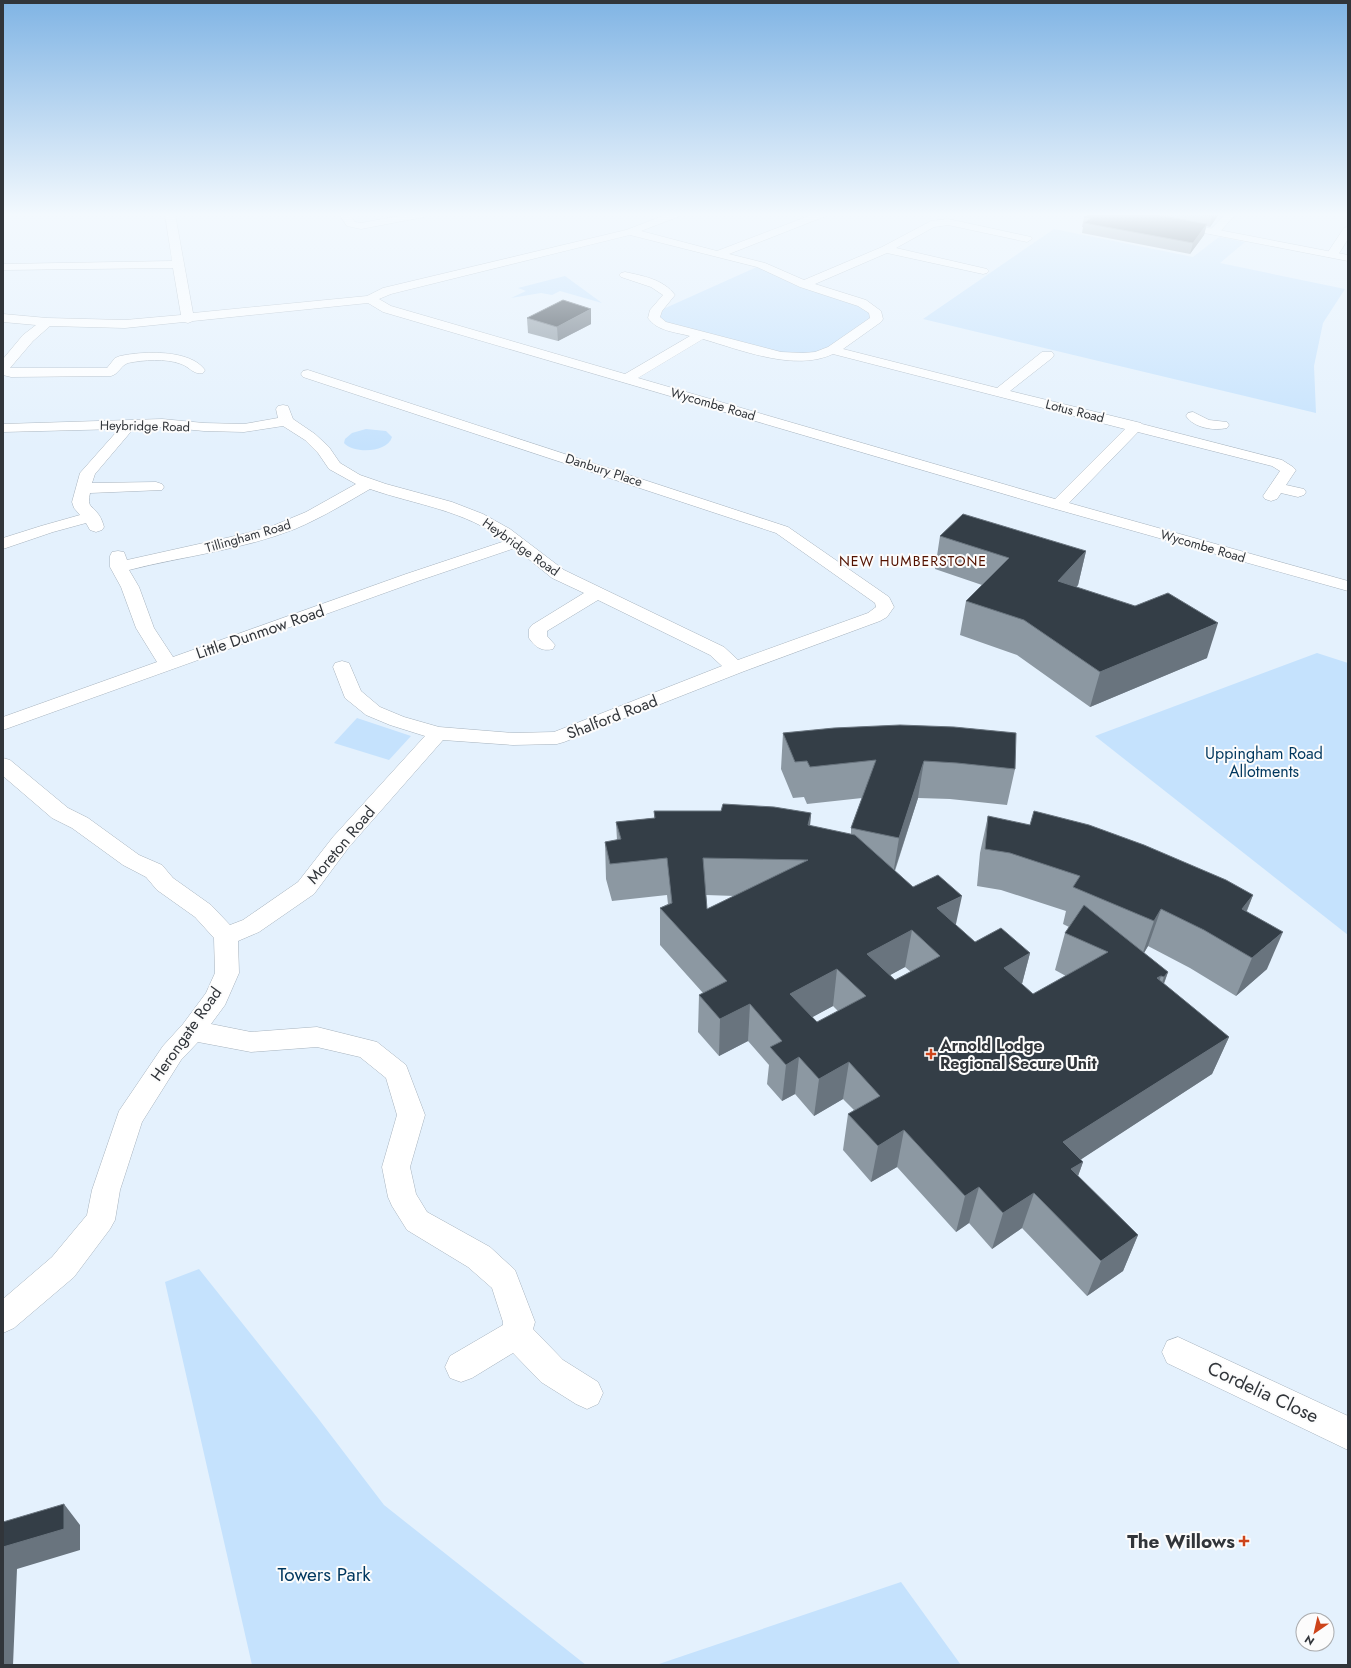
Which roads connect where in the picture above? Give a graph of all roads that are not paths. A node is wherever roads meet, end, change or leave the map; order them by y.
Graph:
1 (184, 292) edge
2 (388, 292) edge
3 (667, 292) edge
4 (828, 292) edge
5 (370, 299) junction
6 (3, 318) edge
7 (188, 319) junction
8 (47, 322) junction
9 (701, 335) junction
10 (831, 350) junction
11 (1046, 361) dead end
12 (3, 368) edge
13 (198, 370) dead end
14 (314, 379) dead end
15 (626, 379) junction
16 (1000, 392) junction
17 (1193, 416) dead end
18 (130, 424) junction
19 (1206, 424) junction
20 (1222, 425) dead end
21 (1136, 426) junction
22 (3, 428) edge
23 (1186, 440) junction
24 (369, 483) junction
25 (156, 487) dead end
26 (84, 488) junction
27 (1298, 492) dead end
28 (1058, 505) junction
29 (518, 542) junction
30 (3, 544) edge
31 (1348, 586) edge
32 (597, 593) junction
33 (883, 601) joint
34 (546, 645) dead end
35 (168, 664) junction
36 (342, 667) dead end
37 (735, 668) junction
38 (3, 724) edge
39 (438, 733) junction
40 (3, 765) edge
41 (226, 936) junction
42 (192, 1031) junction
43 (3, 1318) edge
44 (516, 1334) junction
45 (1178, 1352) dead end
46 (461, 1368) dead end
47 (588, 1393) dead end
48 (1348, 1433) edge

1 - 7 main road
2 - 5 main road
3 - 9 main road
4 - 10 main road
5 - 7 main road
5 - 15 main road, Wycombe Road
6 - 8 main road
7 - 8 main road
8 - 12 main road
9 - 10 main road
9 - 15 main road
10 - 16 main road, Lotus Road
11 - 16 main road
12 - 13 main road
14 - 33 main road, Danbury Place
15 - 28 main road, Wycombe Road
16 - 21 main road, Lotus Road
17 - 19 main road
18 - 22 main road, Heybridge Road
18 - 24 main road, Heybridge Road
18 - 26 main road
19 - 20 main road
19 - 23 main road
21 - 23 main road, Lotus Road
21 - 28 main road
23 - 27 main road, Lotus Road
24 - 29 main road, Heybridge Road
24 - 35 main road, Tillingham Road
25 - 26 main road
26 - 30 main road
28 - 31 main road, Wycombe Road
29 - 32 main road, Heybridge Road
29 - 35 main road, Little Dunmow Road
32 - 34 main road
32 - 37 main road, Heybridge Road
33 - 37 main road, Shalford Road
35 - 38 main road, Little Dunmow Road
36 - 39 main road, Shalford Road
37 - 39 main road, Shalford Road
39 - 41 main road, Moreton Road
40 - 41 main road
41 - 42 main road, Herongate Road
42 - 43 main road, Herongate Road
42 - 44 main road
44 - 46 main road
44 - 47 main road
45 - 48 main road, Cordelia Close

